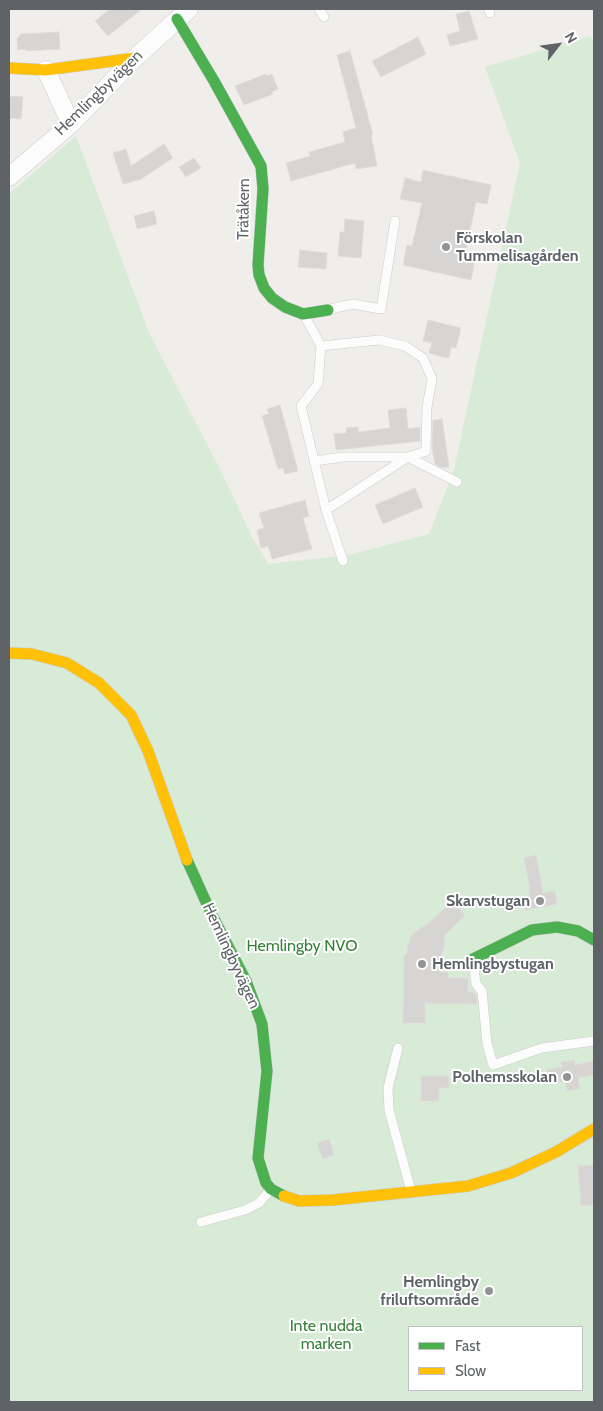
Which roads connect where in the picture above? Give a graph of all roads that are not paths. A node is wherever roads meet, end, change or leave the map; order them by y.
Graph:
1 (183, 14) edge
2 (135, 58) junction
3 (9, 68) edge
4 (46, 70) junction
5 (70, 124) junction
6 (9, 177) edge
7 (395, 221) dead end
8 (328, 310) joint
9 (303, 314) junction
10 (321, 346) junction
11 (408, 457) junction
12 (314, 461) junction
13 (457, 482) dead end
14 (326, 510) junction
15 (342, 561) dead end
16 (9, 653) edge
17 (594, 940) edge
18 (472, 960) joint
19 (594, 1041) edge
20 (398, 1048) dead end
21 (594, 1129) edge
22 (271, 1189) junction
23 (412, 1193) junction
24 (201, 1222) dead end

1 - 2 street, Hemlingbyvägen
1 - 9 street, Trätåkern
2 - 4 street
2 - 5 street, Hemlingbyvägen
3 - 4 street
4 - 5 street
5 - 6 street, Hemlingbyvägen
7 - 8 lane
8 - 9 street
9 - 10 lane
10 - 11 lane
10 - 12 lane
11 - 12 lane
11 - 13 lane
11 - 14 lane
12 - 14 lane
14 - 15 lane
16 - 22 street, Hemlingbyvägen
17 - 18 street
18 - 19 lane
20 - 23 lane
21 - 23 street
22 - 23 street
22 - 24 lane

